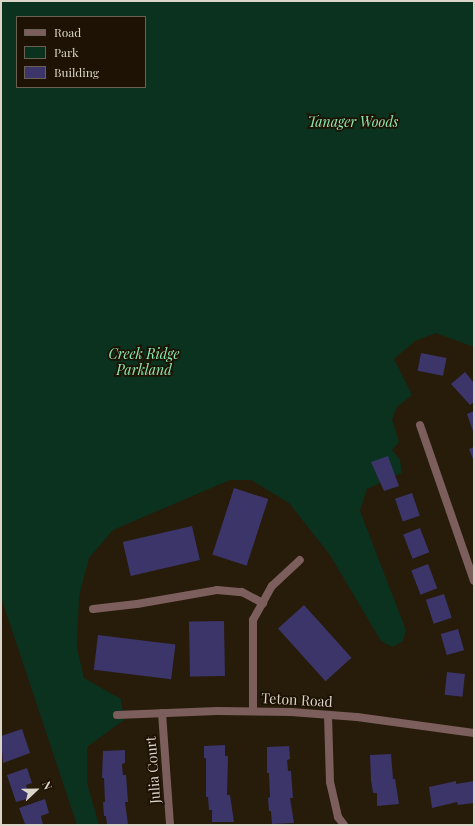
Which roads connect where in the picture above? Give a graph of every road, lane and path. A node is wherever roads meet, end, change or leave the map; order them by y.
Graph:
1 (420, 425) dead end
2 (300, 560) dead end
3 (474, 581) edge
4 (263, 603) junction
5 (93, 609) dead end
6 (253, 711) junction
7 (162, 713) junction
8 (117, 715) dead end
9 (328, 715) junction
10 (474, 733) edge
11 (170, 825) edge
12 (344, 825) edge

1 - 3 street
2 - 4 street
4 - 5 street
4 - 6 street
6 - 7 street, Teton Road
6 - 9 street, Teton Road
7 - 8 street, Teton Road
7 - 11 street, Julia Court
9 - 10 street, Teton Road
9 - 12 street

